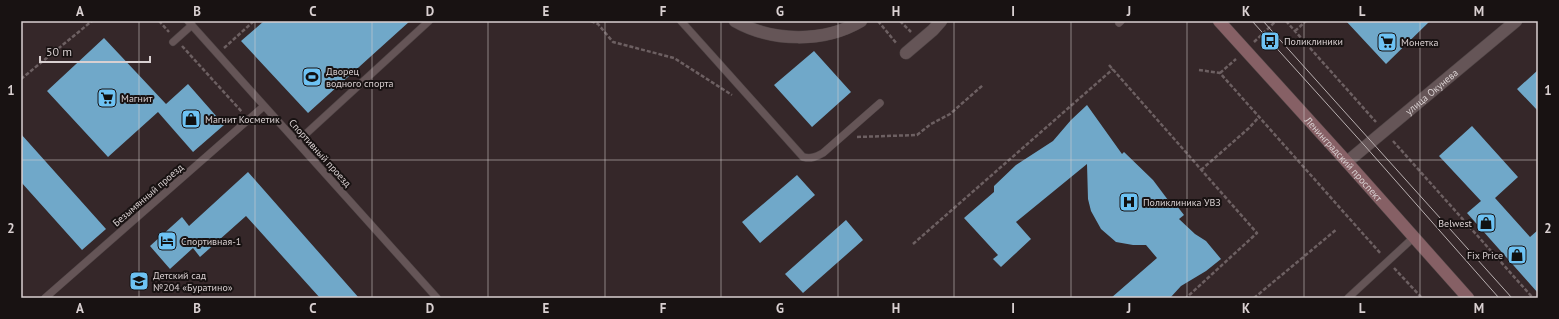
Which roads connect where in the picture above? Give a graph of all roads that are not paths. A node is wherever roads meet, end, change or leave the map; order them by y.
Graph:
1 (429, 21) edge
2 (681, 21) edge
3 (735, 21) edge
4 (861, 21) edge
5 (941, 21) edge
6 (1219, 21) edge
7 (1516, 21) edge
8 (190, 23) edge
9 (175, 41) road end
10 (906, 53) dead end
11 (880, 103) dead end
12 (264, 106) junction
13 (298, 142) junction
14 (1347, 162) junction
15 (1414, 238) junction
16 (45, 298) edge
17 (437, 298) edge
18 (1348, 298) edge
19 (1468, 298) edge

1 - 13 lane
2 - 11 lane
3 - 4 street
5 - 10 street
6 - 14 main road, Ленинградский проспект
7 - 14 street, улица Окунева
8 - 9 lane
8 - 12 lane, Спортивный проезд
12 - 13 lane, Спортивный проезд
12 - 16 lane, Безымянный проезд
13 - 17 lane, Спортивный проезд
14 - 15 main road, Ленинградский проспект
15 - 18 lane
15 - 19 main road, Ленинградский проспект

